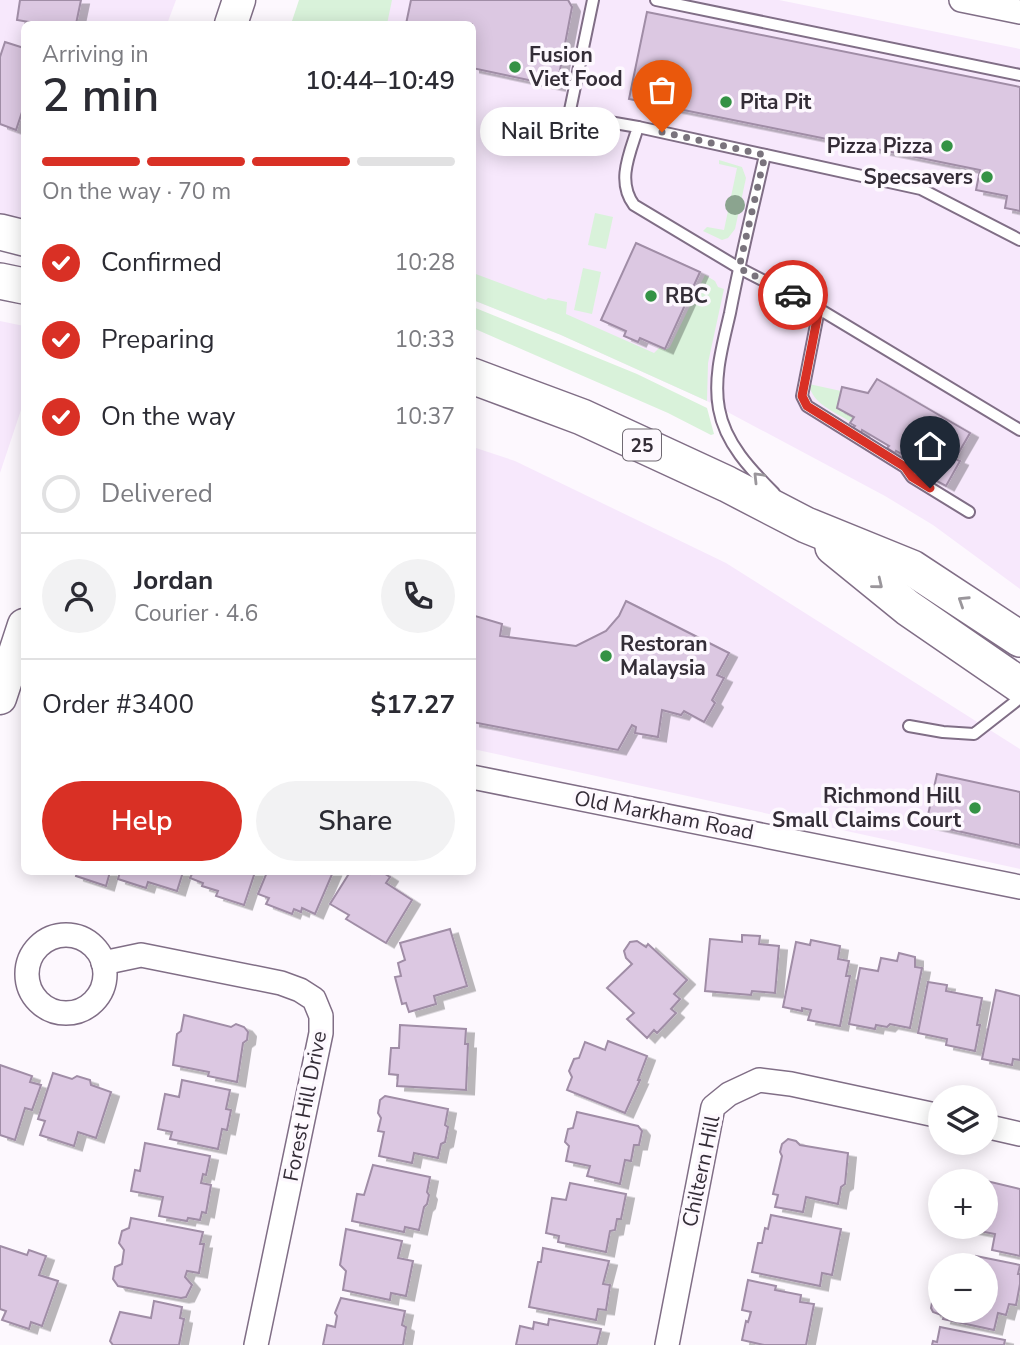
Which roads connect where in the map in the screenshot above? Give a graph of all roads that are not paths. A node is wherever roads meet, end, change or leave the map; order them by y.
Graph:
1 (239, 0) edge
2 (593, 0) edge
3 (656, 0) edge
4 (961, 0) edge
5 (1020, 12) edge
6 (232, 21) edge
7 (1020, 75) edge
8 (638, 127) junction
9 (765, 155) junction
10 (0, 232) edge
11 (21, 237) edge
12 (1020, 240) edge
13 (739, 268) junction
14 (0, 281) edge
15 (21, 285) edge
16 (819, 309) junction
17 (476, 377) edge
18 (1020, 430) edge
19 (969, 512) dead end
20 (806, 525) junction
21 (21, 638) edge
22 (1020, 639) edge
23 (1020, 685) edge
24 (10, 688) edge
25 (1020, 698) edge
26 (909, 726) dead end
27 (476, 778) edge
28 (1020, 887) edge
29 (103, 963) dead end
30 (928, 1113) edge
31 (998, 1129) edge
32 (1020, 1134) edge
33 (256, 1345) edge
34 (667, 1345) edge

1 - 6 main road
2 - 8 lane
3 - 7 lane
4 - 5 street
8 - 9 lane
8 - 13 lane
9 - 12 lane
9 - 13 lane
10 - 11 main road
13 - 16 lane
20 -> 13 lane
14 - 15 main road
16 - 18 lane
16 - 19 lane
17 - 20 main road, 25
22 -> 20 main road, 25
20 -> 23 main road, 25
21 - 24 main road
25 - 26 lane
27 - 28 street, Old Markham Road
29 - 33 street, Forest Hill Drive
30 - 34 street, Chiltern Hill
31 - 32 street

